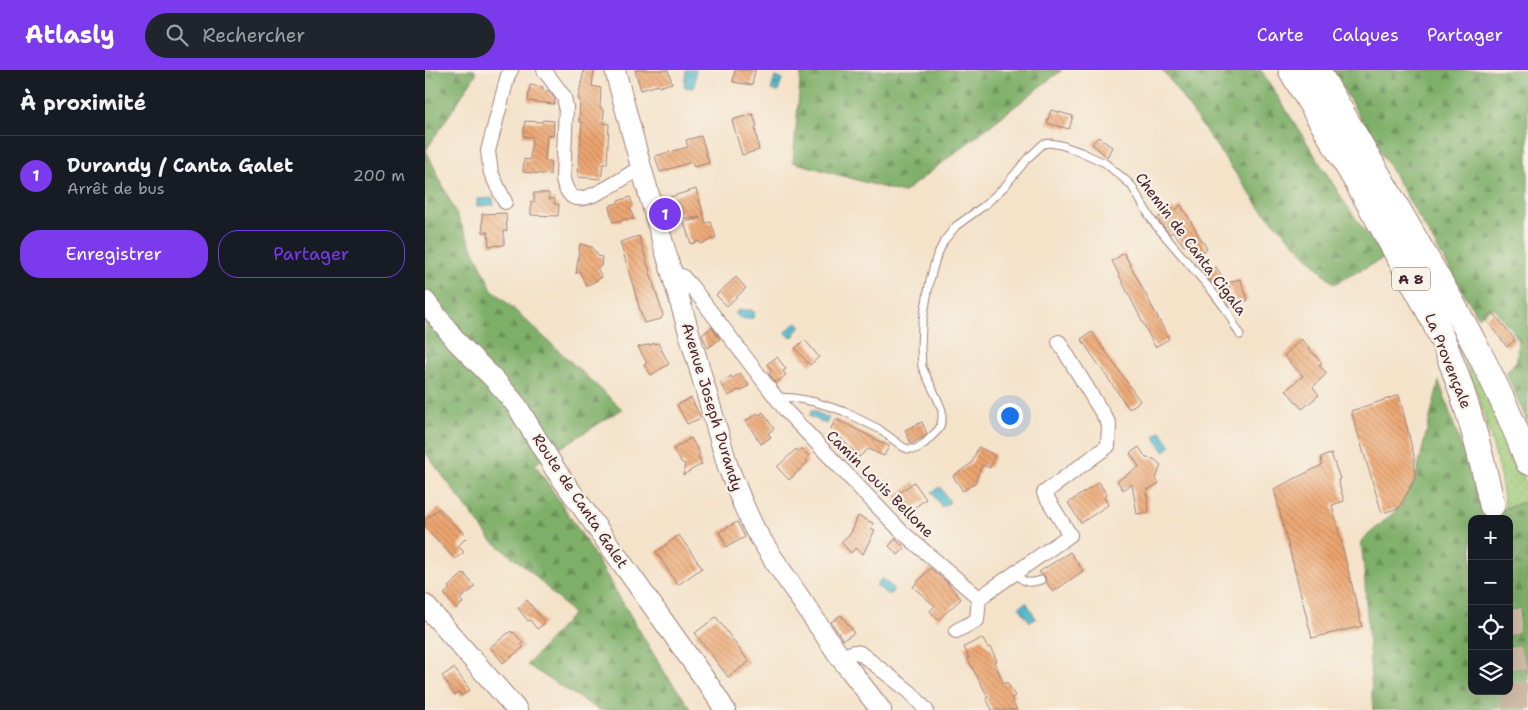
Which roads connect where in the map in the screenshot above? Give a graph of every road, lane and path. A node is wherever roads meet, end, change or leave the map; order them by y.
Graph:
1 (511, 70) edge
2 (544, 70) edge
3 (615, 70) edge
4 (1291, 70) edge
5 (1317, 70) edge
6 (641, 167) junction
7 (505, 202) dead end
8 (673, 274) junction
9 (425, 301) edge
10 (1240, 335) dead end
11 (1059, 342) dead end
12 (776, 397) junction
13 (1528, 462) edge
14 (1492, 505) dead end
15 (1016, 574) junction
16 (1041, 580) dead end
17 (979, 598) junction
18 (425, 604) edge
19 (956, 631) dead end
20 (840, 657) junction
21 (517, 710) edge
22 (725, 710) edge
23 (881, 710) edge
24 (925, 710) edge

1 - 7 street
2 - 6 street
3 - 6 street, Avenue Joseph Durandy
4 - 14 highway, La Provençale / A 8
5 - 13 highway, La Provençale / A 8
6 - 8 street, Avenue Joseph Durandy
8 - 12 street, Camin Louis Bellone
8 - 20 street, Avenue Joseph Durandy
9 - 22 street, Route de Canta Galet
10 - 12 lane, Chemin de Canta Cigala
11 - 15 street
12 - 17 street, Camin Louis Bellone
15 - 16 lane
15 - 17 street
17 - 19 street
18 - 21 street
20 - 23 street, Avenue Joseph Durandy
20 - 24 street

